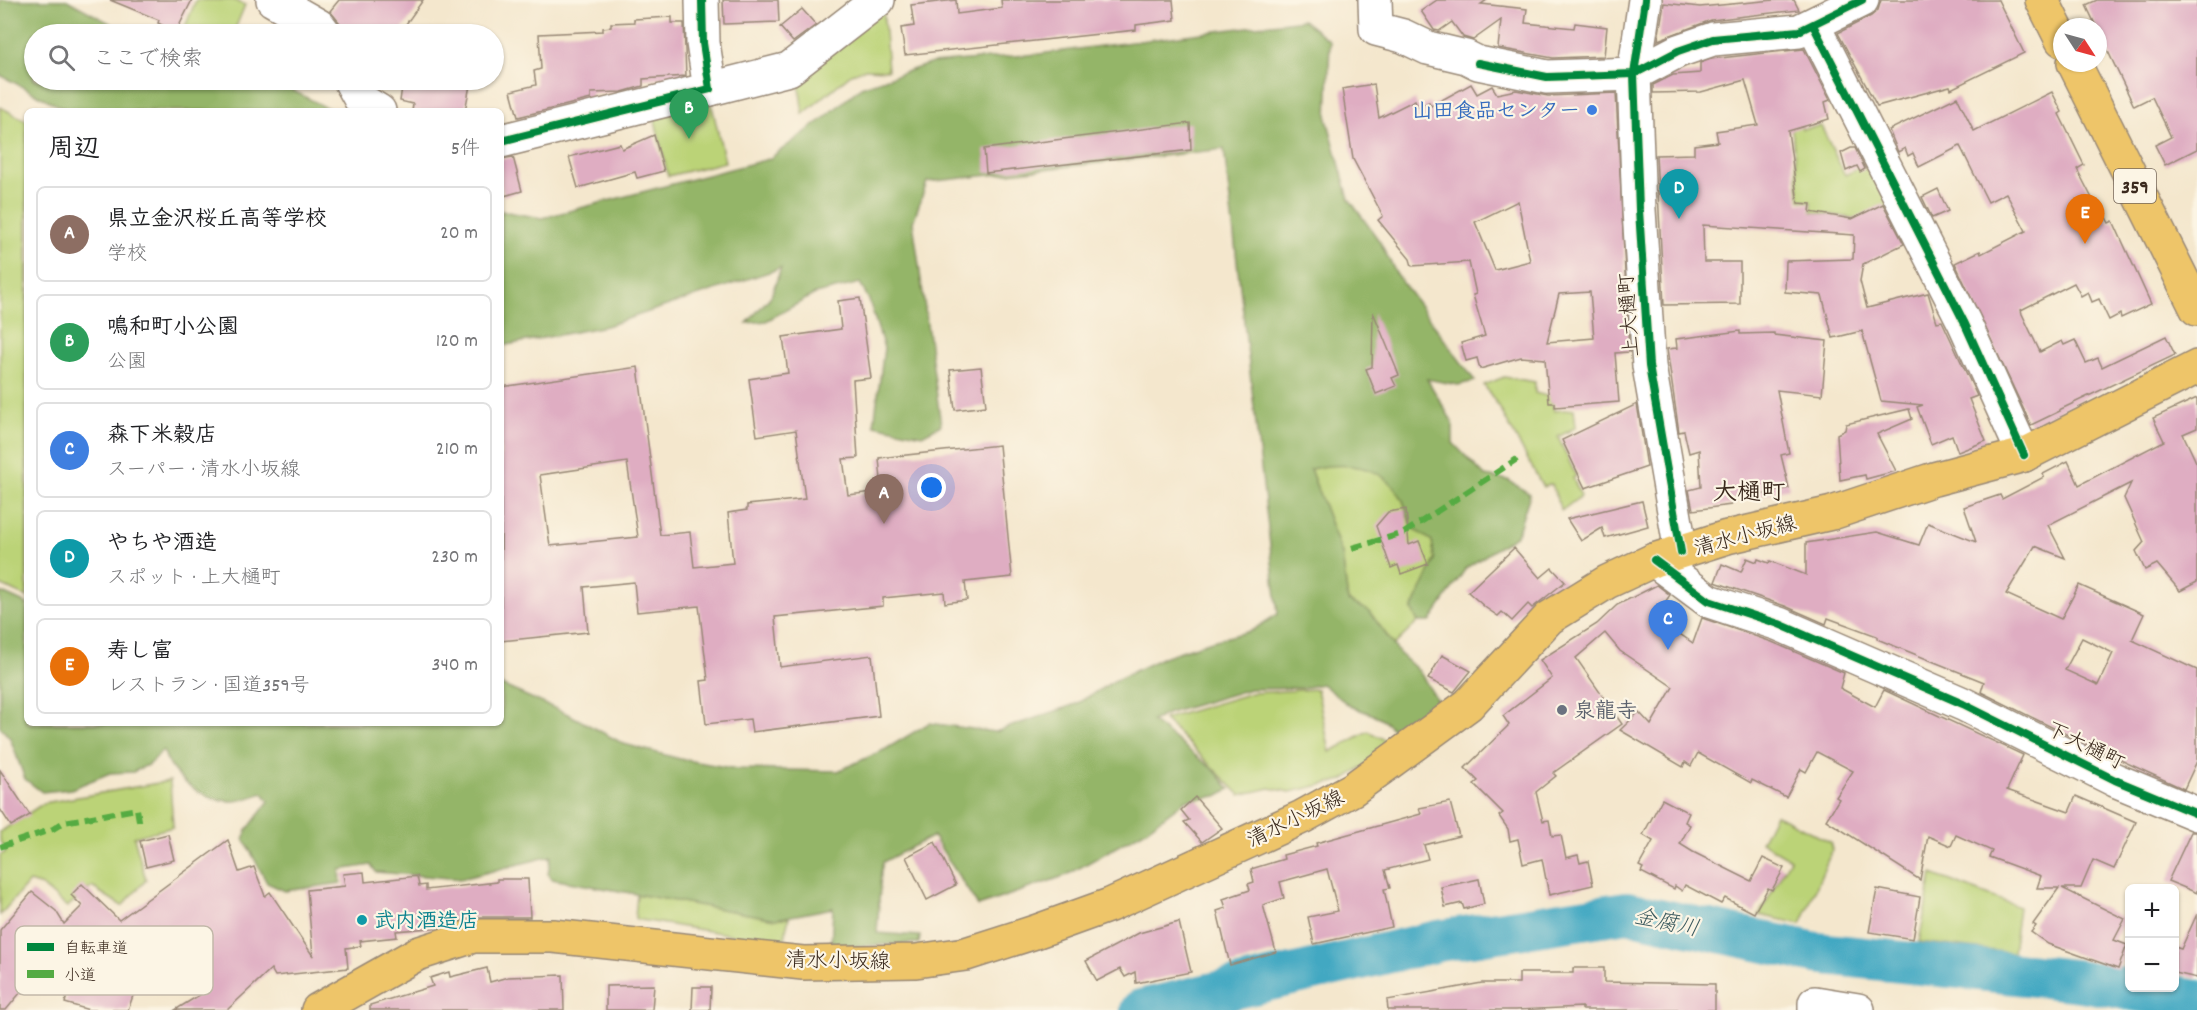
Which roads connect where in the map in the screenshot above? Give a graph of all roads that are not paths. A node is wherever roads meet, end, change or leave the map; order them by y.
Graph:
1 (273, 0) edge
2 (702, 0) edge
3 (878, 0) edge
4 (1375, 0) edge
5 (1645, 0) edge
6 (1862, 0) edge
7 (2042, 0) edge
8 (2053, 22) edge
9 (315, 24) edge
10 (1813, 25) junction
11 (2078, 72) edge
12 (1634, 74) junction
13 (710, 89) junction
14 (356, 90) edge
15 (374, 108) edge
16 (504, 140) edge
17 (2197, 309) edge
18 (2197, 367) edge
19 (2024, 455) junction
20 (1668, 556) junction
21 (2197, 814) edge
22 (318, 1010) edge
23 (1815, 1010) edge
24 (1858, 1010) edge

1 - 9 street
2 - 13 street
3 - 13 street
4 - 12 street
5 - 12 street, 上大樋町
6 - 10 street
7 - 8 main road
10 - 12 street
10 - 19 street
11 - 17 main road, 359
12 - 20 street, 上大樋町
13 - 16 street
14 - 15 street
18 - 19 main road, 清水小坂線
19 - 20 main road, 清水小坂線
20 - 21 street, 下大樋町
20 - 22 main road, 清水小坂線
23 - 24 street

